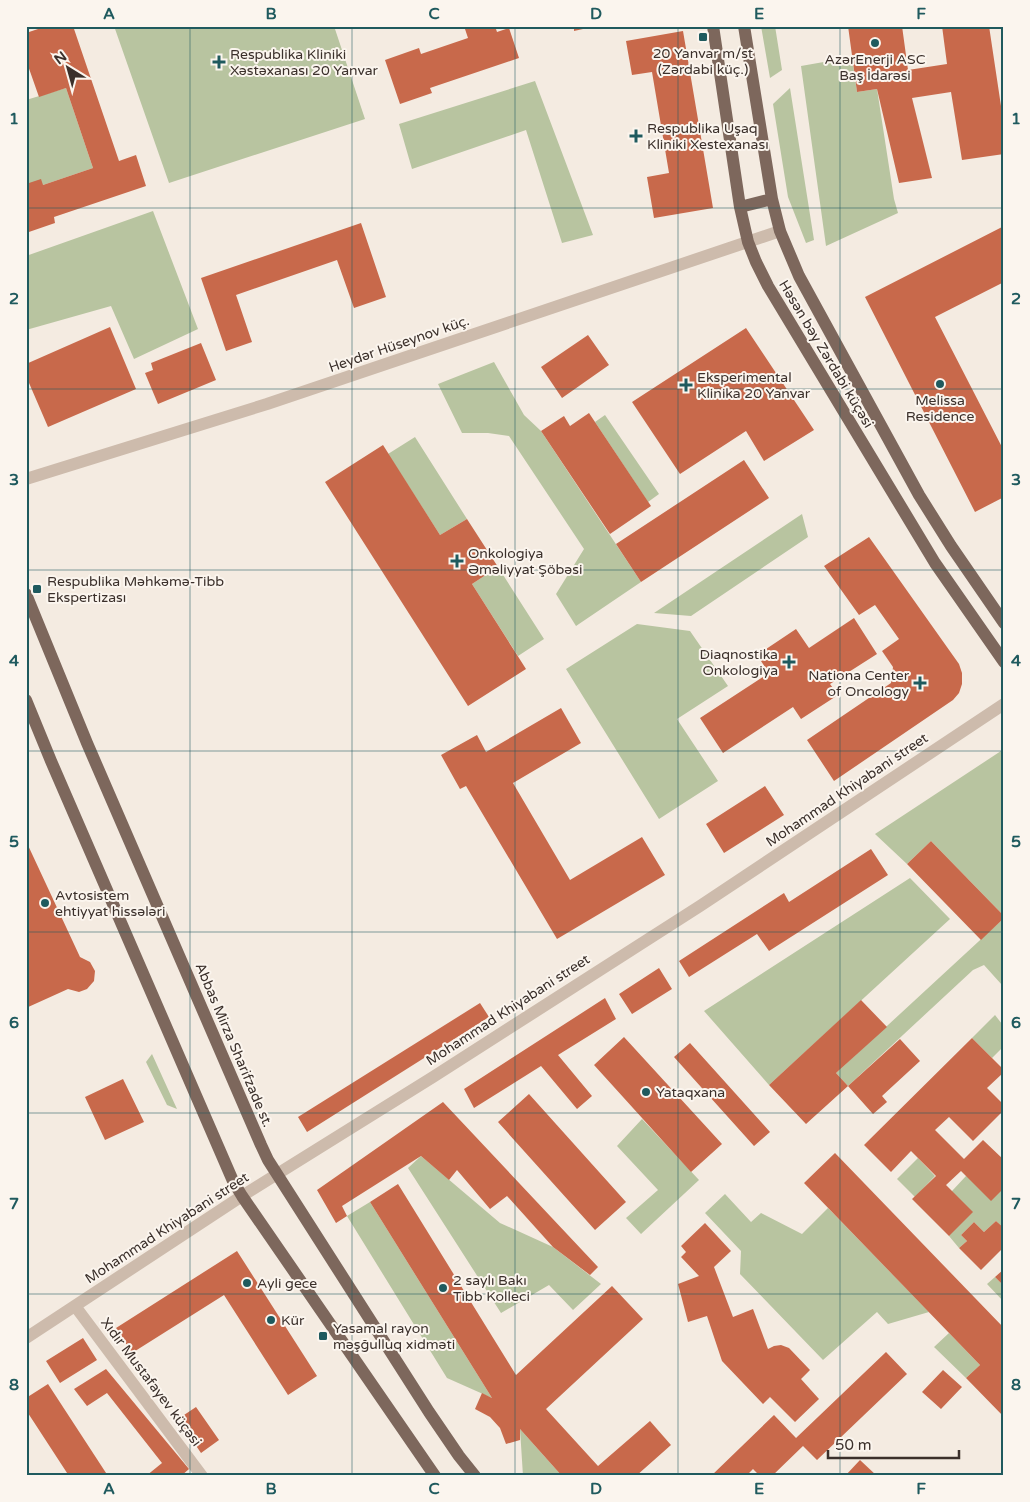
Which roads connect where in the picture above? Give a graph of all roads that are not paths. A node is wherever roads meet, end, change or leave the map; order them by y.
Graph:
1 (713, 26) edge
2 (744, 26) edge
3 (772, 199) junction
4 (740, 207) junction
5 (780, 231) junction
6 (748, 242) junction
7 (26, 479) edge
8 (26, 594) edge
9 (1004, 623) edge
10 (1004, 662) edge
11 (26, 700) edge
12 (1004, 704) edge
13 (277, 1174) junction
14 (242, 1196) junction
15 (75, 1306) junction
16 (26, 1338) edge
17 (202, 1476) edge
18 (435, 1476) edge
19 (474, 1476) edge

1 - 4 main road, Həsən bəy Zərdabi küçəsi
2 - 3 main road, Həsən bəy Zərdabi küçəsi
3 - 4 main road
3 - 5 main road, Həsən bəy Zərdabi küçəsi
4 - 6 main road, Həsən bəy Zərdabi küçəsi
5 - 6 street, Heydər Hüseynov küç.
5 - 9 main road, Həsən bəy Zərdabi küçəsi
6 - 7 street, Heydər Hüseynov küç.
6 - 10 main road, Həsən bəy Zərdabi küçəsi
8 - 13 main road, Abbas Mirza Sharifzade st.
11 - 14 main road
12 - 13 street, Mohammad Khiyabani street
13 - 14 street, Mohammad Khiyabani street
13 - 19 main road, Abbas Mirza Sharifzade st.
14 - 15 street, Mohammad Khiyabani street
14 - 18 main road
15 - 16 street, Mohammad Khiyabani street
15 - 17 street, Xıdır Mustafayev küçəsi

